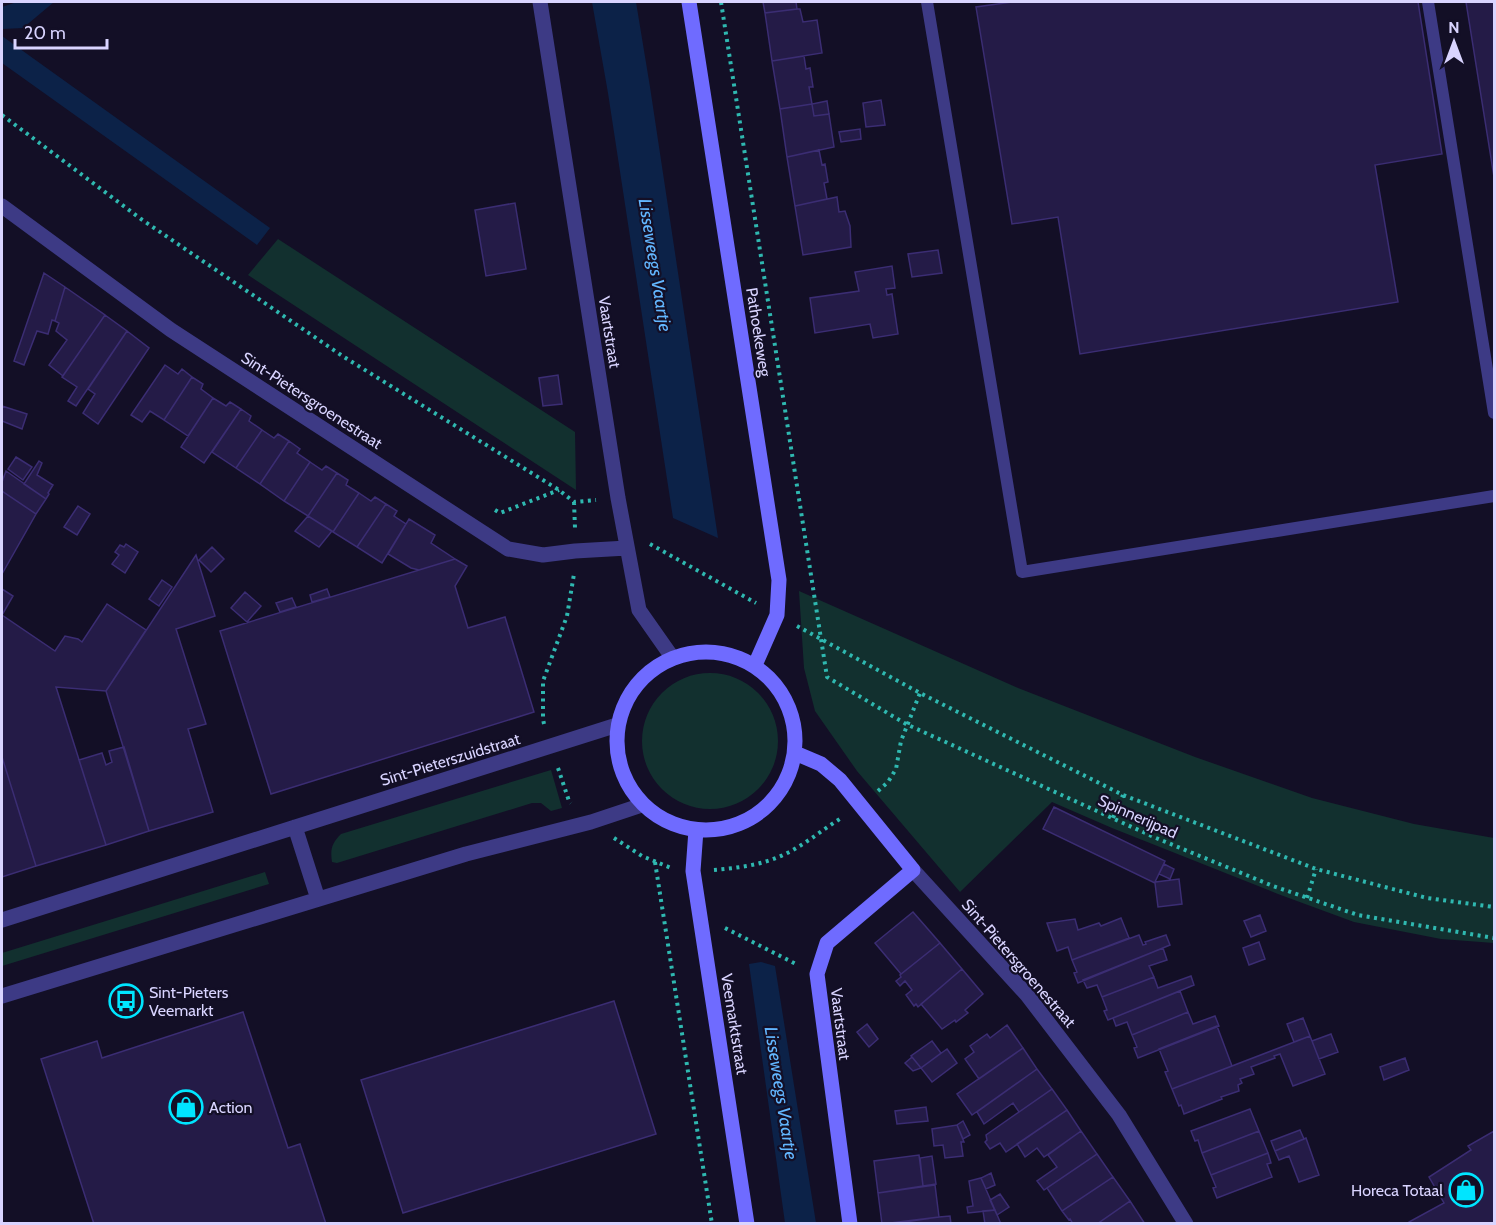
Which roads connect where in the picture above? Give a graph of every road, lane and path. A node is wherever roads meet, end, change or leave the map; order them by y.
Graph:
1 (540, 2) edge
2 (689, 2) edge
3 (721, 2) edge
4 (927, 2) edge
5 (1428, 2) edge
6 (2, 115) edge
7 (4, 208) edge
8 (1494, 413) edge
9 (559, 490) junction
10 (1494, 496) edge
11 (490, 507) dead end
12 (651, 545) dead end
13 (627, 548) junction
14 (574, 551) junction
15 (777, 615) junction
16 (820, 639) junction
17 (672, 657) junction
18 (755, 666) junction
19 (920, 693) junction
20 (906, 724) junction
21 (617, 725) junction
22 (552, 746) junction
23 (795, 753) junction
24 (1123, 795) junction
25 (642, 805) junction
26 (860, 806) junction
27 (1113, 818) junction
28 (295, 827) junction
29 (696, 830) junction
30 (654, 861) dead end
31 (1316, 869) junction
32 (913, 870) junction
33 (693, 871) junction
34 (1307, 898) junction
35 (318, 899) junction
36 (1494, 907) edge
37 (700, 916) junction
38 (2, 920) edge
39 (1494, 938) edge
40 (817, 974) junction
41 (2, 996) edge
42 (712, 1224) edge
43 (747, 1224) edge
44 (850, 1224) edge
45 (1186, 1224) edge

1 - 13 street, Vaartstraat
2 - 15 main road, Pathoekeweg
3 - 16 path
4 - 10 lane
5 - 8 lane
6 - 9 path
7 - 14 street, Sint-Pietersgroenestraat
9 - 11 path
9 - 14 path
12 - 15 path
13 - 14 street, Sint-Pietersgroenestraat
13 - 17 street, Vaartstraat
14 - 22 path
15 - 16 path
15 - 18 main road, Pathoekeweg
16 - 19 path
16 - 20 path, Spinnerijpad
17 - 18 main road
17 - 21 main road
18 - 23 main road
19 - 20 path
19 - 24 path
20 - 26 path
20 - 27 path, Spinnerijpad
21 - 22 street, Sint-Pieterszuidstraat
21 - 25 main road
22 - 28 street, Sint-Pieterszuidstraat
23 - 26 main road, Sint-Pietersgroenestraat
23 - 29 main road
24 - 27 path
24 - 31 path
25 - 29 main road
25 - 35 street
26 - 32 main road, Sint-Pietersgroenestraat
26 - 33 path
27 - 34 path, Spinnerijpad
28 - 35 street
28 - 38 street, Sint-Pieterszuidstraat
29 - 33 main road, Veemarktstraat
30 - 42 path
31 - 34 path
31 - 36 path
32 - 40 main road, Vaartstraat
32 - 45 street, Sint-Pietersgroenestraat
33 - 37 main road, Veemarktstraat
34 - 39 path, Spinnerijpad
35 - 41 street
37 - 40 path
37 - 43 main road, Veemarktstraat
40 - 44 main road, Vaartstraat

